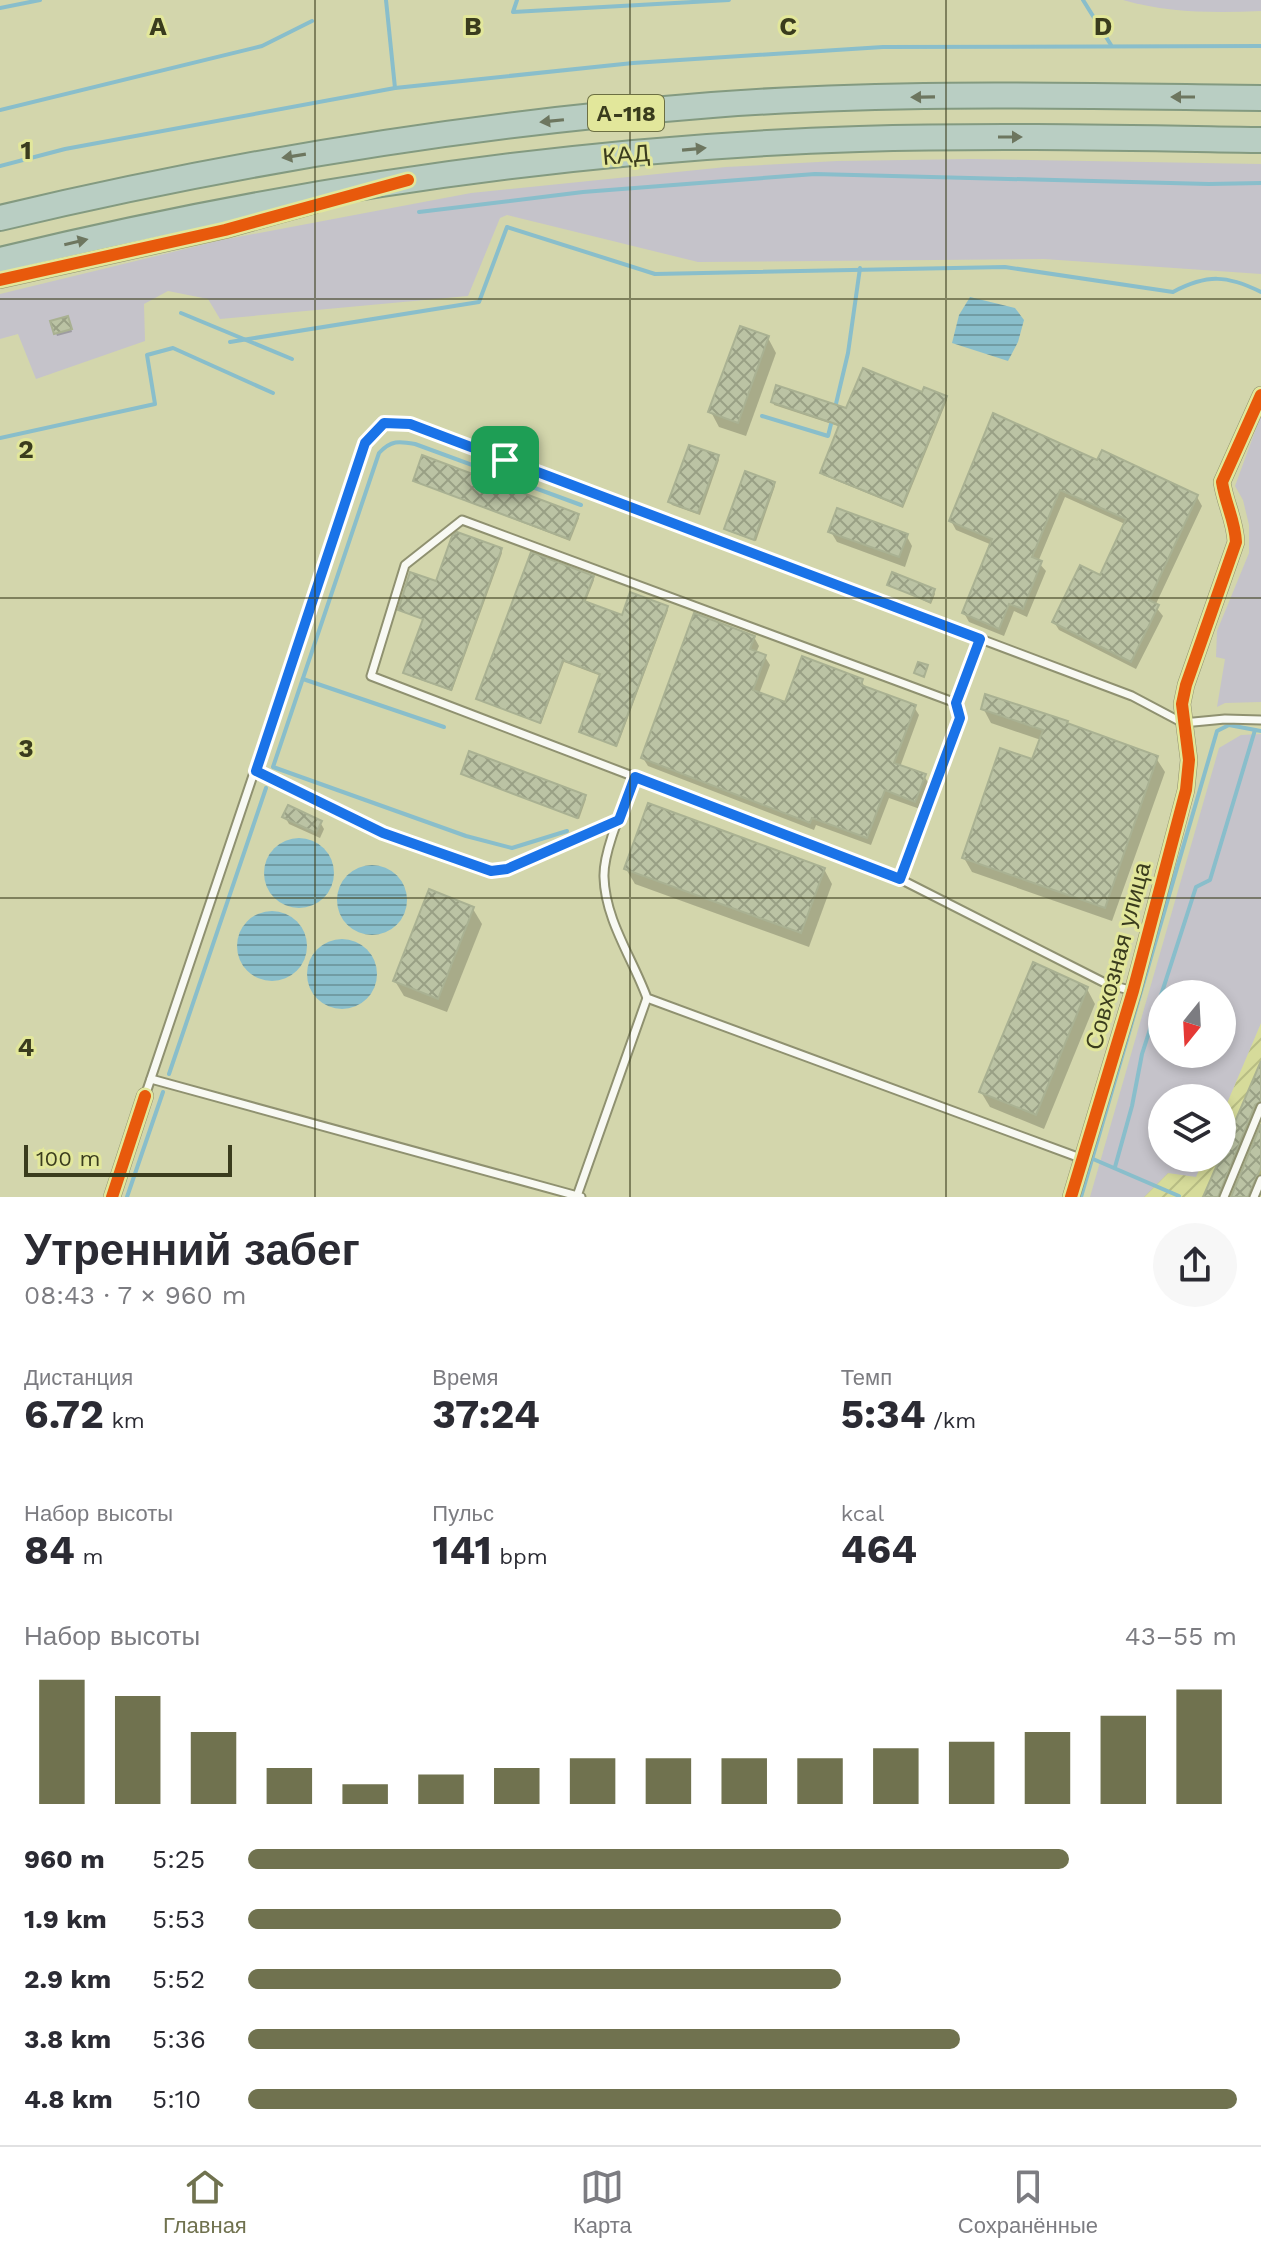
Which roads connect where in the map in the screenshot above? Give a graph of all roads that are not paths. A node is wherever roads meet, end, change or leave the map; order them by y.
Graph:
1 (1261, 98) edge
2 (1261, 140) edge
3 (408, 180) junction
4 (0, 218) edge
5 (0, 260) edge
6 (0, 280) edge
7 (1261, 395) edge
8 (980, 639) junction
9 (956, 703) junction
10 (1261, 720) edge
11 (1183, 723) junction
12 (256, 771) junction
13 (635, 777) junction
14 (619, 820) junction
15 (900, 879) junction
16 (1133, 991) junction
17 (647, 998) junction
18 (151, 1079) junction
19 (145, 1096) joint
20 (1261, 1107) edge
21 (1083, 1159) junction
22 (1261, 1180) edge
23 (579, 1196) edge
24 (112, 1197) edge
25 (1071, 1197) edge
26 (1224, 1197) edge
27 (1254, 1197) edge

1 -> 4 highway, КАД / А-118
3 -> 2 highway, КАД / А-118
5 -> 3 highway, КАД / А-118
3 - 6 street
7 - 11 street, Совхозная улица
8 - 9 lane
8 - 11 lane
8 - 12 lane
9 - 13 lane
9 - 15 lane
10 - 11 lane
11 - 16 street, Совхозная улица
12 - 14 lane
12 - 18 lane
13 - 14 lane
13 - 15 lane
14 - 17 lane
15 - 16 lane
16 - 21 street, Совхозная улица
17 - 21 lane
17 - 23 lane
18 - 19 lane
18 - 23 lane
19 - 24 street
20 - 26 lane
21 - 25 street, Совхозная улица
22 - 27 lane

